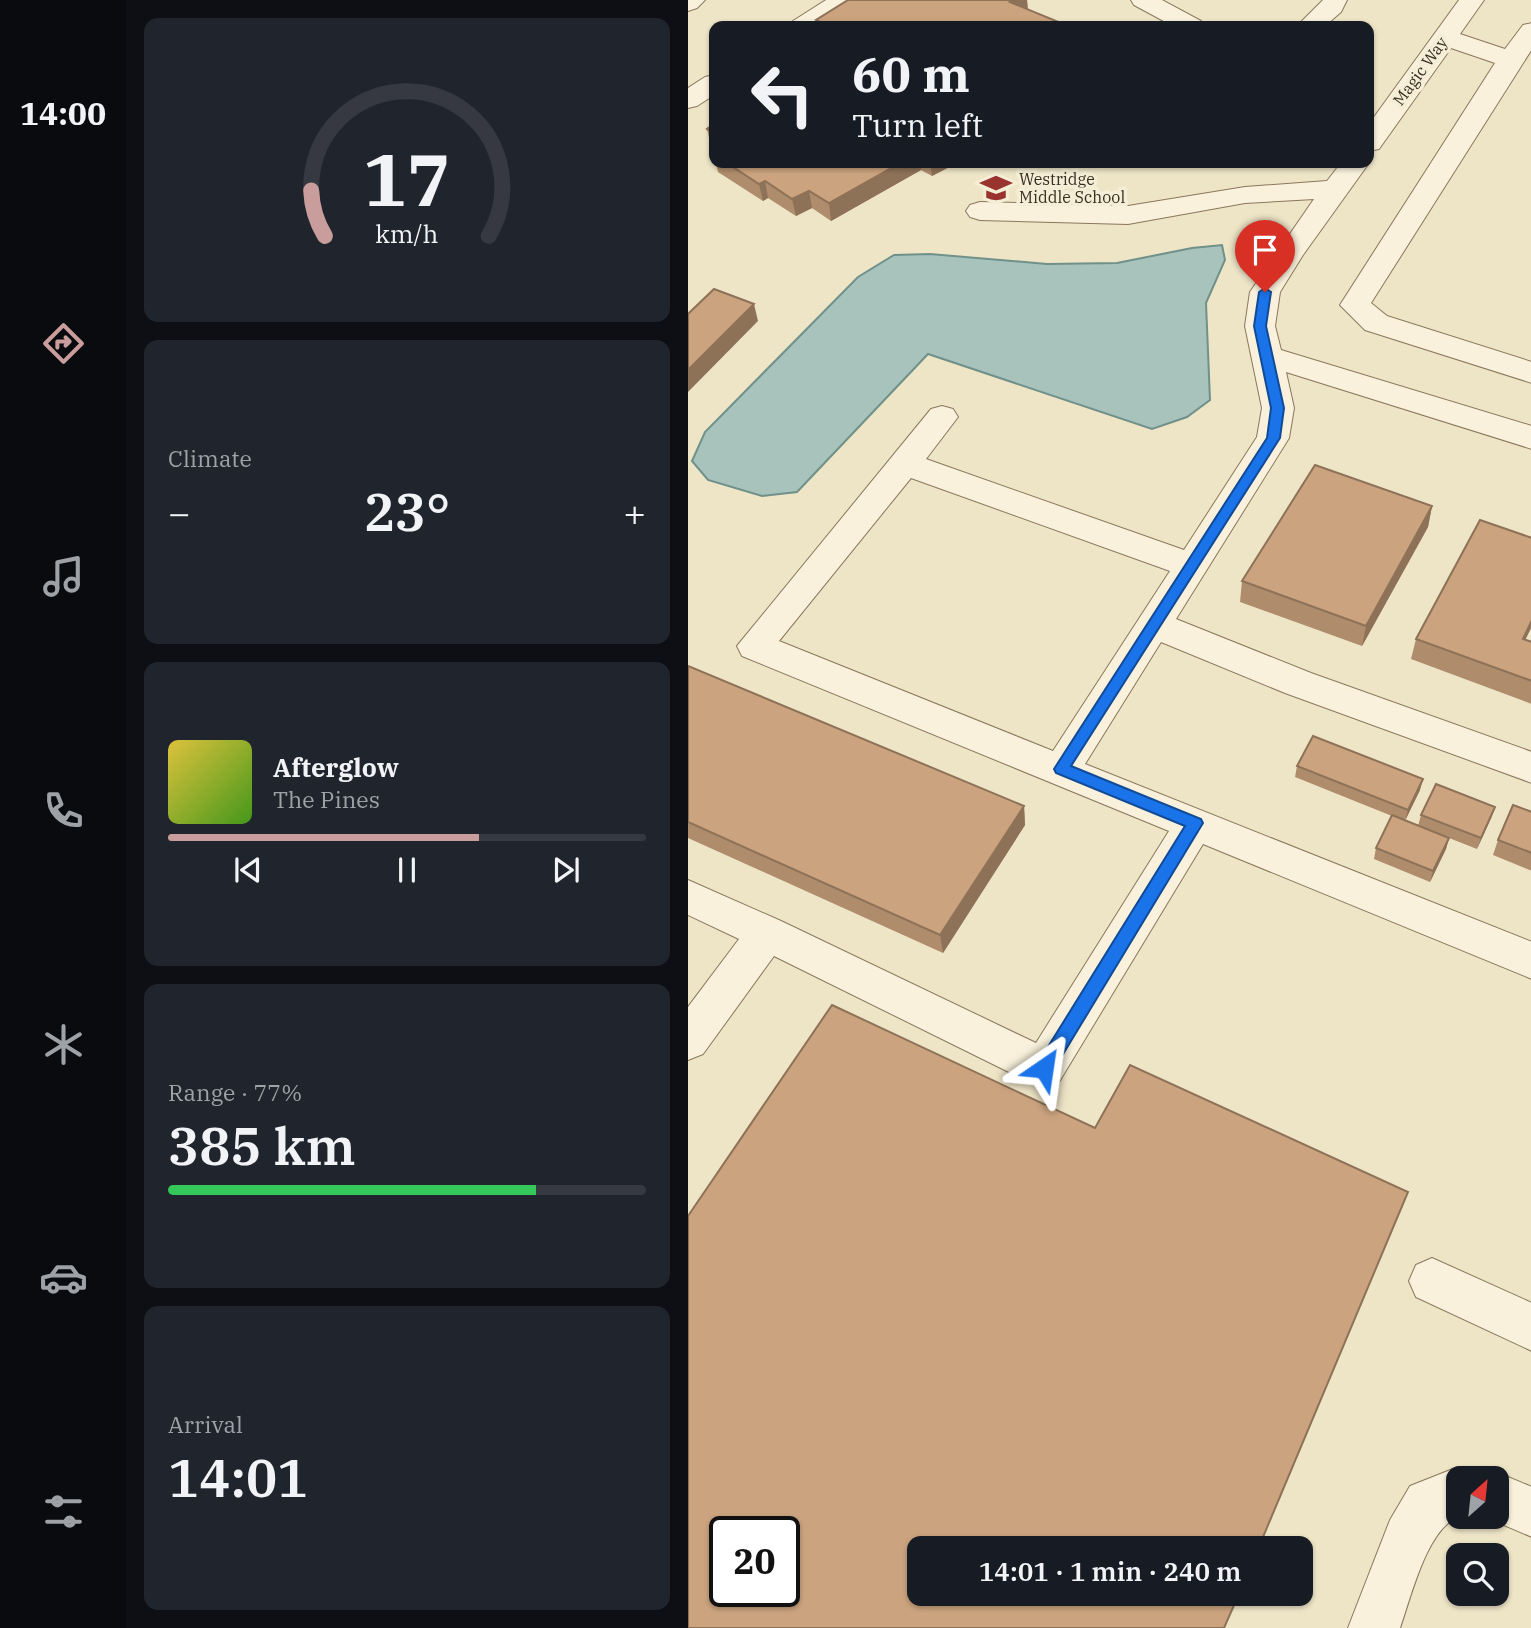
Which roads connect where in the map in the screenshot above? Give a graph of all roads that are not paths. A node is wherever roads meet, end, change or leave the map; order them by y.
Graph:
1 (693, 0) edge
2 (843, 0) edge
3 (1143, 0) edge
4 (1335, 0) edge
5 (1472, 0) edge
6 (688, 3) edge
7 (810, 21) edge
8 (1183, 21) edge
9 (1316, 21) edge
10 (1531, 30) edge
11 (1445, 37) junction
12 (1510, 60) junction
13 (709, 86) edge
14 (688, 100) edge
15 (1380, 107) edge
16 (1374, 127) edge
17 (1352, 168) edge
18 (1337, 189) junction
19 (980, 211) dead end
20 (1267, 356) junction
21 (1531, 373) edge
22 (942, 417) dead end
23 (1531, 438) edge
24 (904, 463) junction
25 (1193, 566) junction
26 (1155, 625) junction
27 (1531, 768) edge
28 (1061, 769) junction
29 (1195, 823) junction
30 (688, 897) edge
31 (767, 933) junction
32 (1531, 961) edge
33 (688, 1041) edge
34 (1432, 1281) dead end
35 (1531, 1328) edge
36 (1446, 1497) edge
37 (1509, 1503) edge
38 (1531, 1512) edge
39 (1374, 1628) edge

1 - 6 street
2 - 7 street
3 - 8 street
4 - 9 street
5 - 11 street, Magic Way
10 - 12 street
11 - 12 street
11 - 15 street, Magic Way
12 - 21 street
13 - 14 street
15 - 16 street, Magic Way
17 - 18 street
18 - 19 street
18 - 20 street
20 - 23 street
20 - 25 street
22 - 24 street
24 - 25 street
24 - 28 street
25 - 26 street
26 - 27 street
26 - 28 street
28 - 29 street
29 - 31 street
29 - 32 street
30 - 31 street
31 - 33 street
34 - 35 street
36 - 39 street
37 - 38 street

